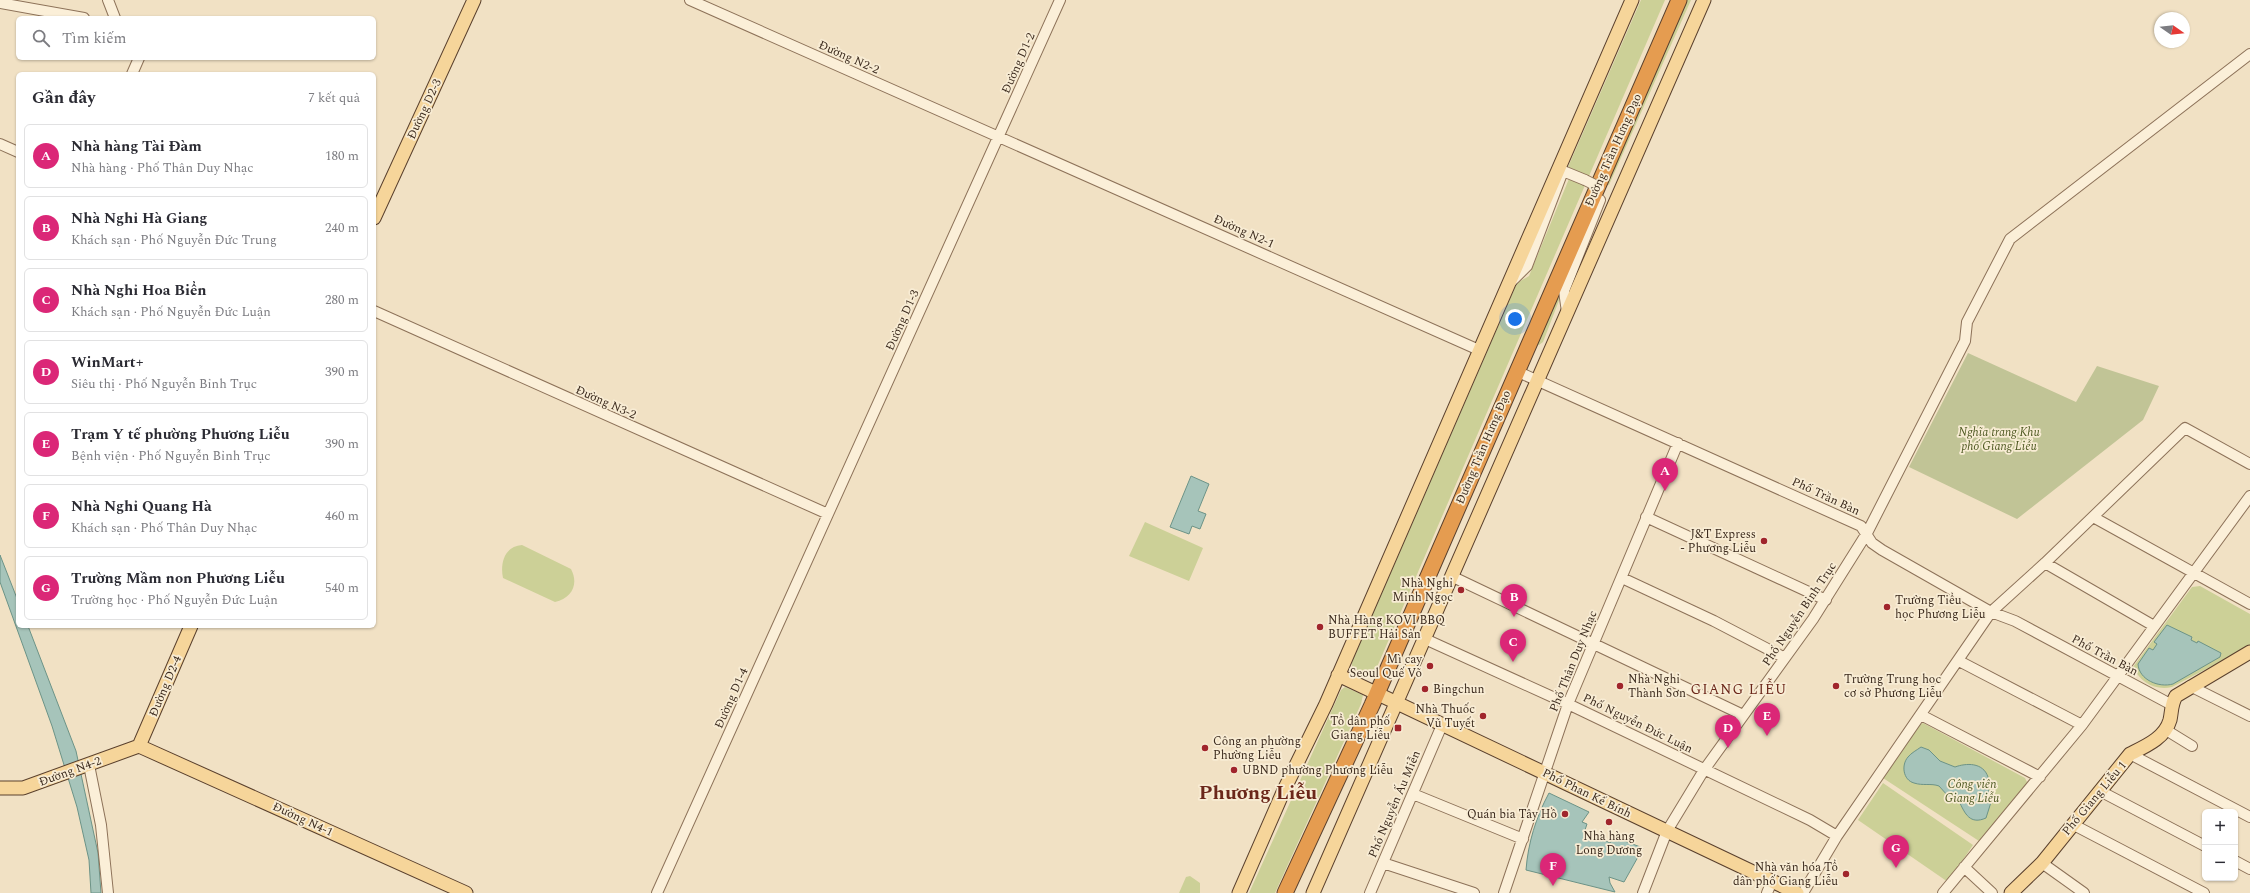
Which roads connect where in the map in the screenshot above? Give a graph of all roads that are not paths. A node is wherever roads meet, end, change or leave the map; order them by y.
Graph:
1 (108, 0) edge
2 (474, 0) edge
3 (690, 0) edge
4 (1060, 0) edge
5 (1632, 0) edge
6 (1679, 0) edge
7 (1704, 0) edge
8 (0, 3) edge
9 (73, 16) edge
10 (114, 16) edge
11 (2250, 54) edge
12 (138, 60) edge
13 (133, 72) edge
14 (999, 136) junction
15 (0, 144) edge
16 (16, 151) edge
17 (376, 214) edge
18 (1509, 285) junction
19 (376, 312) edge
20 (1567, 312) junction
21 (1479, 350) junction
22 (1516, 371) junction
23 (1536, 380) junction
24 (1678, 443) junction
25 (2250, 464) edge
26 (2250, 496) edge
27 (828, 514) junction
28 (1646, 517) junction
29 (2093, 517) junction
30 (1867, 533) junction
31 (2045, 563) junction
32 (2193, 574) junction
33 (1451, 576) junction
34 (1622, 578) junction
35 (2248, 599) edge
36 (1826, 600) junction
37 (1990, 612) junction
38 (2154, 626) junction
39 (190, 628) edge
40 (1425, 639) junction
41 (1594, 642) junction
42 (2250, 652) edge
43 (1786, 658) junction
44 (1959, 661) junction
45 (1338, 675) junction
46 (2118, 677) junction
47 (2190, 686) junction
48 (1377, 692) junction
49 (1397, 704) junction
50 (1568, 704) junction
51 (2172, 705) junction
52 (1743, 715) junction
53 (1921, 715) junction
54 (2250, 716) edge
55 (1442, 725) junction
56 (2082, 725) junction
57 (2166, 730) junction
58 (139, 746) junction
59 (2192, 746) dead end
60 (2130, 754) junction
61 (88, 765) junction
62 (1704, 770) junction
63 (1545, 772) junction
64 (2040, 777) junction
65 (0, 788) edge
66 (2100, 791) junction
67 (1413, 794) junction
68 (2250, 817) edge
69 (2072, 824) junction
70 (1667, 831) junction
71 (1837, 836) junction
72 (1523, 840) junction
73 (2203, 845) edge
74 (1383, 863) junction
75 (2042, 863) junction
76 (2238, 863) edge
77 (1964, 867) junction
78 (2250, 869) edge
79 (1772, 881) junction
80 (108, 893) edge
81 (466, 893) edge
82 (657, 893) edge
83 (1239, 893) edge
84 (1285, 893) edge
85 (1313, 893) edge
86 (1370, 893) edge
87 (1474, 893) edge
88 (1504, 893) edge
89 (1642, 893) edge
90 (1767, 893) edge
91 (1797, 893) edge
92 (1803, 893) edge
93 (1943, 893) edge
94 (1992, 893) edge
95 (2011, 893) edge
96 (2084, 893) edge
97 (2204, 893) edge

1 - 10 street
2 - 17 main road, Đường D2-3
3 - 14 street, Đường N2-2
4 - 14 street, Đường D1-2
5 - 18 main road
6 - 22 highway, Đường Trần Hưng Đạo
7 - 20 main road, Đường Trần Hưng Đạo
8 - 9 street
11 - 30 street, Phố Nguyễn Bỉnh Trục
12 - 13 street
14 - 21 street, Đường N2-1
14 - 27 street, Đường D1-3
15 - 16 street
18 - 20 street, bridge
18 - 21 main road
19 - 27 street, Đường N3-2
20 - 23 main road, Đường Trần Hưng Đạo
21 - 45 main road
22 - 23 street, Phố Trần Bàn
22 - 48 highway, Đường Trần Hưng Đạo
23 - 24 street, Phố Trần Bàn
23 - 33 main road, Đường Trần Hưng Đạo
24 - 28 street, Phố Thân Duy Nhạc
24 - 30 street, Phố Trần Bàn
25 - 29 street
26 - 32 street
27 - 82 street, Đường D1-4
28 - 34 street, Phố Thân Duy Nhạc
28 - 36 street
29 - 31 street
29 - 32 street
30 - 36 street, Phố Nguyễn Bỉnh Trục
30 - 37 street, Phố Trần Bàn
31 - 37 street
31 - 38 street
32 - 35 street
32 - 38 street
33 - 40 main road, Đường Trần Hưng Đạo
33 - 41 street
34 - 41 street, Phố Thân Duy Nhạc
34 - 43 street
36 - 43 street, Phố Nguyễn Bỉnh Trục
37 - 44 street
37 - 46 street, Phố Trần Bàn
38 - 46 street
39 - 58 main road, Đường D2-4
40 - 49 main road, Đường Trần Hưng Đạo
40 - 50 street, Phố Nguyễn Đức Luận
41 - 50 street, Phố Thân Duy Nhạc
41 - 52 street
42 - 47 main road
43 - 52 street, Phố Nguyễn Bỉnh Trục
44 - 53 street
44 - 56 street
45 - 48 main road, Phố Phan Kế Bính
45 - 83 main road
46 - 51 street, Phố Trần Bàn
46 - 56 street
47 - 51 main road
47 - 54 street
48 - 49 main road, Phố Phan Kế Bính
48 - 84 highway, Đường Trần Hưng Đạo
49 - 55 main road, Phố Phan Kế Bính
49 - 85 main road, Đường Trần Hưng Đạo
50 - 62 street, Phố Nguyễn Đức Luận
50 - 63 street, Phố Thân Duy Nhạc
51 - 57 main road
52 - 62 street, Phố Nguyễn Bỉnh Trục
53 - 64 street
53 - 71 street
55 - 63 main road, Phố Phan Kế Bính
55 - 67 street, Phố Nguyễn Ấu Miễn
56 - 64 street
57 - 59 street
57 - 60 main road, Phố Giang Liễu 1
58 - 61 main road, Đường N4-2
58 - 81 main road, Đường N4-1
60 - 66 main road, Phố Giang Liễu 1
60 - 68 street
61 - 65 main road, Đường N4-2
61 - 80 street
62 - 70 street, Phố Nguyễn Bỉnh Trục
62 - 71 street, Phố Nguyễn Đức Luận
63 - 70 main road, Phố Phan Kế Bính
63 - 72 street, Phố Thân Duy Nhạc
64 - 77 street
66 - 69 main road, Phố Giang Liễu 1
66 - 73 street
67 - 72 street
67 - 74 street, Phố Nguyễn Ấu Miễn
69 - 75 main road, Phố Giang Liễu 1
69 - 97 street
70 - 79 main road, Phố Phan Kế Bính
70 - 89 street, Phố Nguyễn Bỉnh Trục
71 - 92 street
72 - 88 street, Phố Thân Duy Nhạc
74 - 86 street, Phố Nguyễn Ấu Miễn
74 - 87 street
75 - 95 main road, Phố Giang Liễu 1
75 - 96 street
76 - 78 street
77 - 93 street
77 - 94 street
79 - 90 street
79 - 91 main road, Phố Phan Kế Bính

